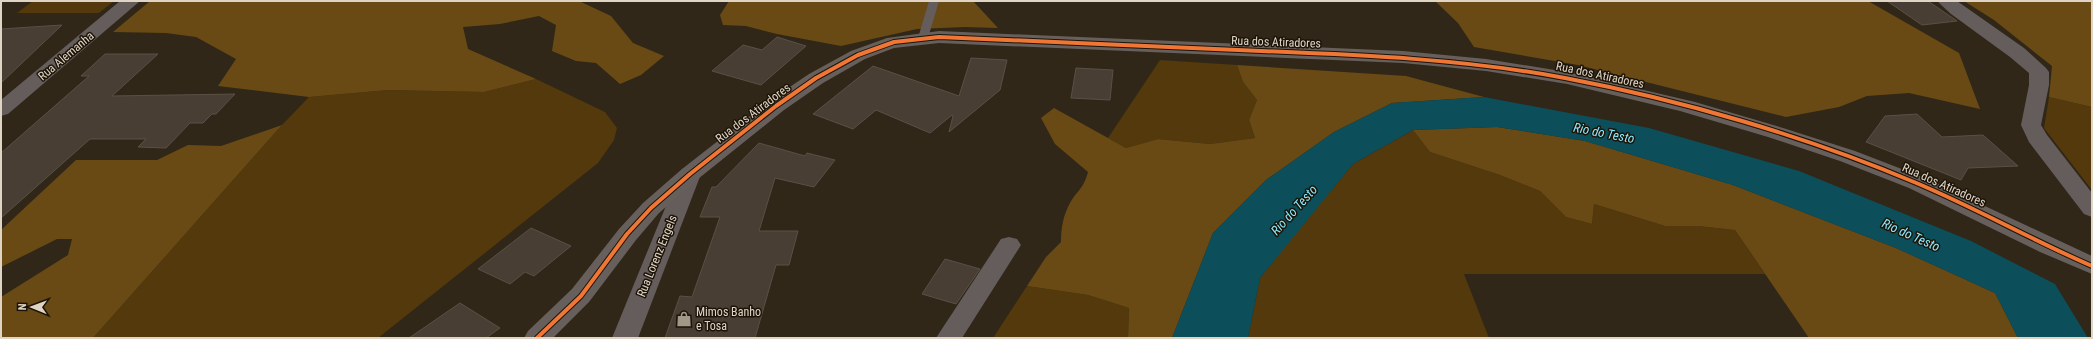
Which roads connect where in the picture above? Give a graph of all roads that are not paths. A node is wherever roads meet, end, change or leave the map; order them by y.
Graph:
1 (131, 1) edge
2 (934, 1) edge
3 (1946, 1) edge
4 (923, 38) junction
5 (1, 110) edge
6 (690, 174) junction
7 (2092, 209) edge
8 (1009, 245) dead end
9 (2092, 266) edge
10 (537, 338) edge
11 (625, 338) edge
12 (949, 338) edge

1 - 5 street, Rua Alemanha
2 - 4 lane
3 - 7 street
4 - 6 street, Rua dos Atiradores
4 - 9 street, Rua dos Atiradores
6 - 10 street, Rua dos Atiradores
6 - 11 street, Rua Lorenz Engels
8 - 12 street

